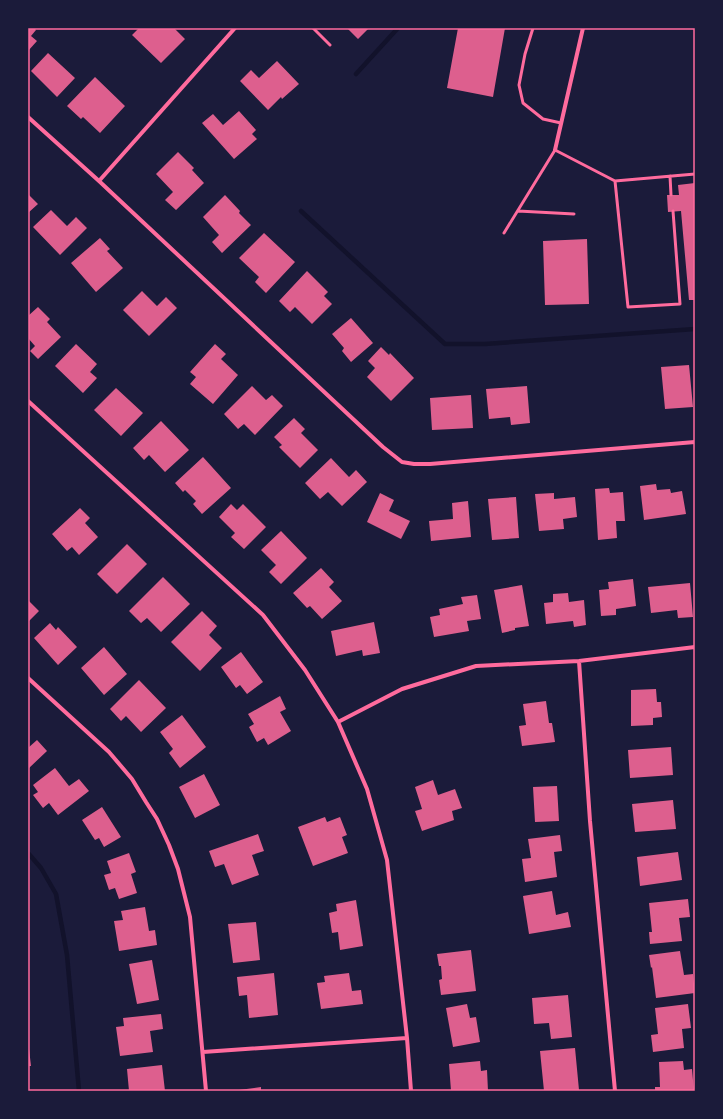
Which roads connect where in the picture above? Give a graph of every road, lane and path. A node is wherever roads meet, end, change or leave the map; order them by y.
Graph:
1 (234, 28) edge
2 (313, 28) edge
3 (533, 28) edge
4 (583, 28) edge
5 (330, 45) dead end
6 (28, 117) edge
7 (562, 123) junction
8 (555, 150) junction
9 (695, 174) edge
10 (670, 176) junction
11 (99, 181) junction
12 (615, 181) junction
13 (671, 195) dead end
14 (518, 211) junction
15 (673, 211) dead end
16 (574, 214) dead end
17 (504, 234) dead end
18 (28, 401) edge
19 (695, 442) edge
20 (695, 647) edge
21 (579, 661) junction
22 (28, 678) edge
23 (338, 722) junction
24 (407, 1038) junction
25 (203, 1052) junction
26 (206, 1091) edge
27 (411, 1091) edge
28 (615, 1091) edge

1 - 11 street
2 - 5 lane
3 - 7 lane
4 - 7 street
6 - 11 street
7 - 8 street
8 - 12 lane
8 - 14 lane
9 - 10 lane
10 - 12 lane
10 - 13 lane
11 - 19 street
12 - 15 lane
14 - 16 lane
14 - 17 lane
18 - 23 street
20 - 21 street
21 - 23 street
21 - 28 street
22 - 25 street
23 - 24 street
24 - 25 street
24 - 27 street
25 - 26 street

